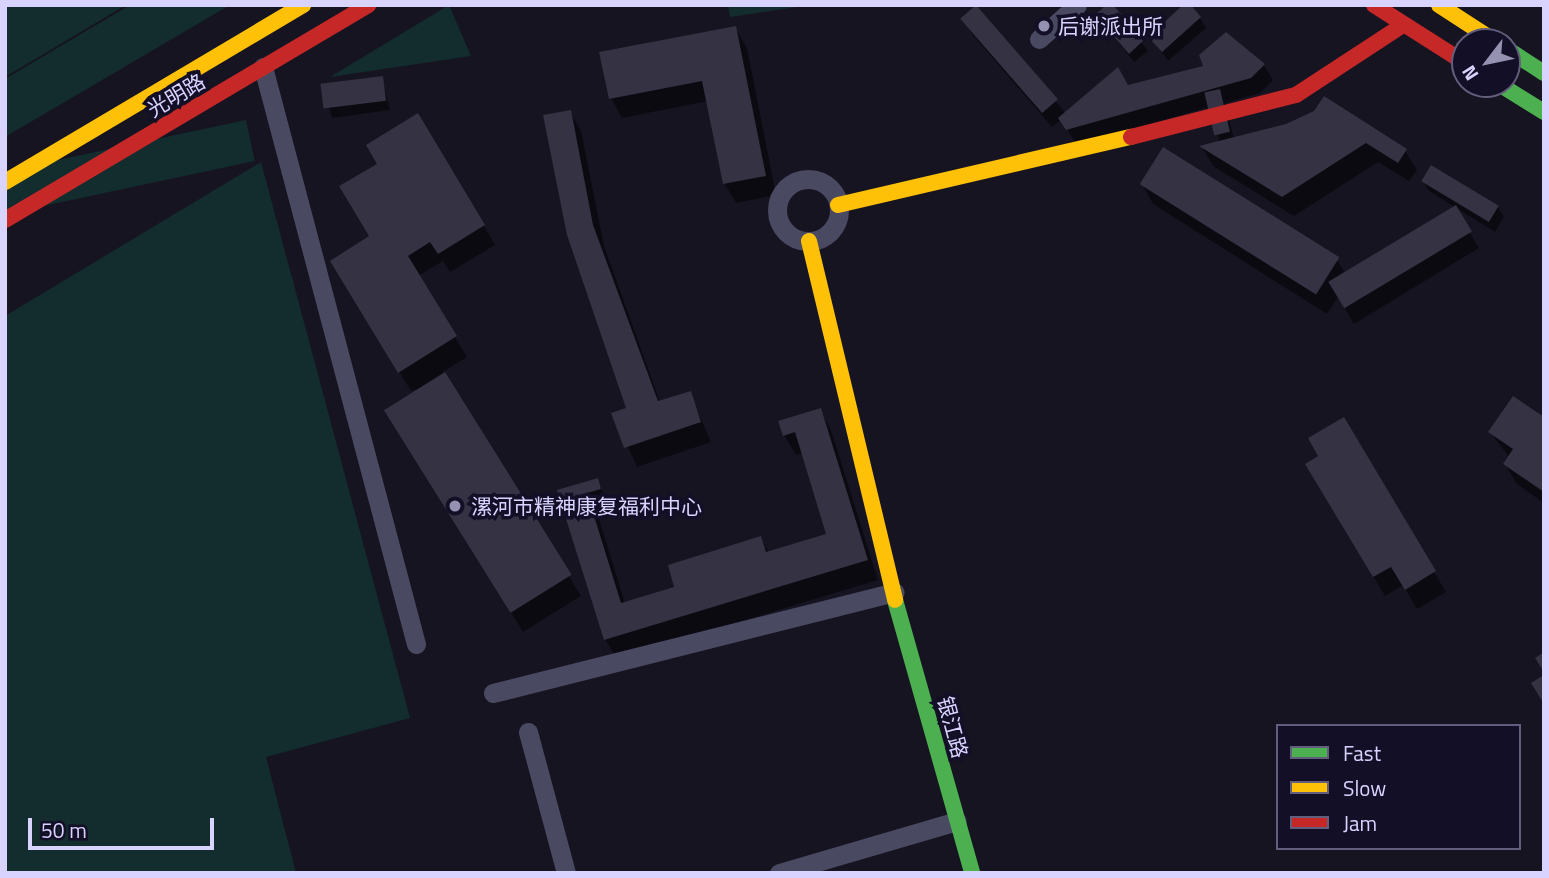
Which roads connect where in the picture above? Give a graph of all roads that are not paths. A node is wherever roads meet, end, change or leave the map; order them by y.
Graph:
1 (303, 5) edge
2 (368, 5) edge
3 (1077, 5) edge
4 (1374, 5) edge
5 (1438, 5) edge
6 (1403, 25) junction
7 (1474, 28) edge
8 (1039, 39) dead end
9 (1451, 54) edge
10 (1521, 58) edge
11 (263, 67) junction
12 (1544, 73) edge
13 (1521, 98) edge
14 (1544, 112) edge
15 (5, 182) edge
16 (838, 205) junction
17 (5, 220) edge
18 (809, 241) junction
19 (895, 592) junction
20 (416, 644) dead end
21 (493, 693) dead end
22 (528, 732) dead end
23 (957, 821) junction
24 (566, 873) edge
25 (779, 873) edge
26 (972, 873) edge

1 - 15 street, 光明路
2 - 11 street, 光明路
3 - 8 street
4 - 6 street
5 - 7 street
6 - 9 street
6 - 16 street
10 - 12 street
11 - 17 street, 光明路
11 - 20 street
13 - 14 street
16 - 18 street
16 - 18 street
18 - 19 street, 银江路
19 - 21 street
19 - 23 street, 银江路
22 - 24 street
23 - 25 street
23 - 26 street, 银江路

